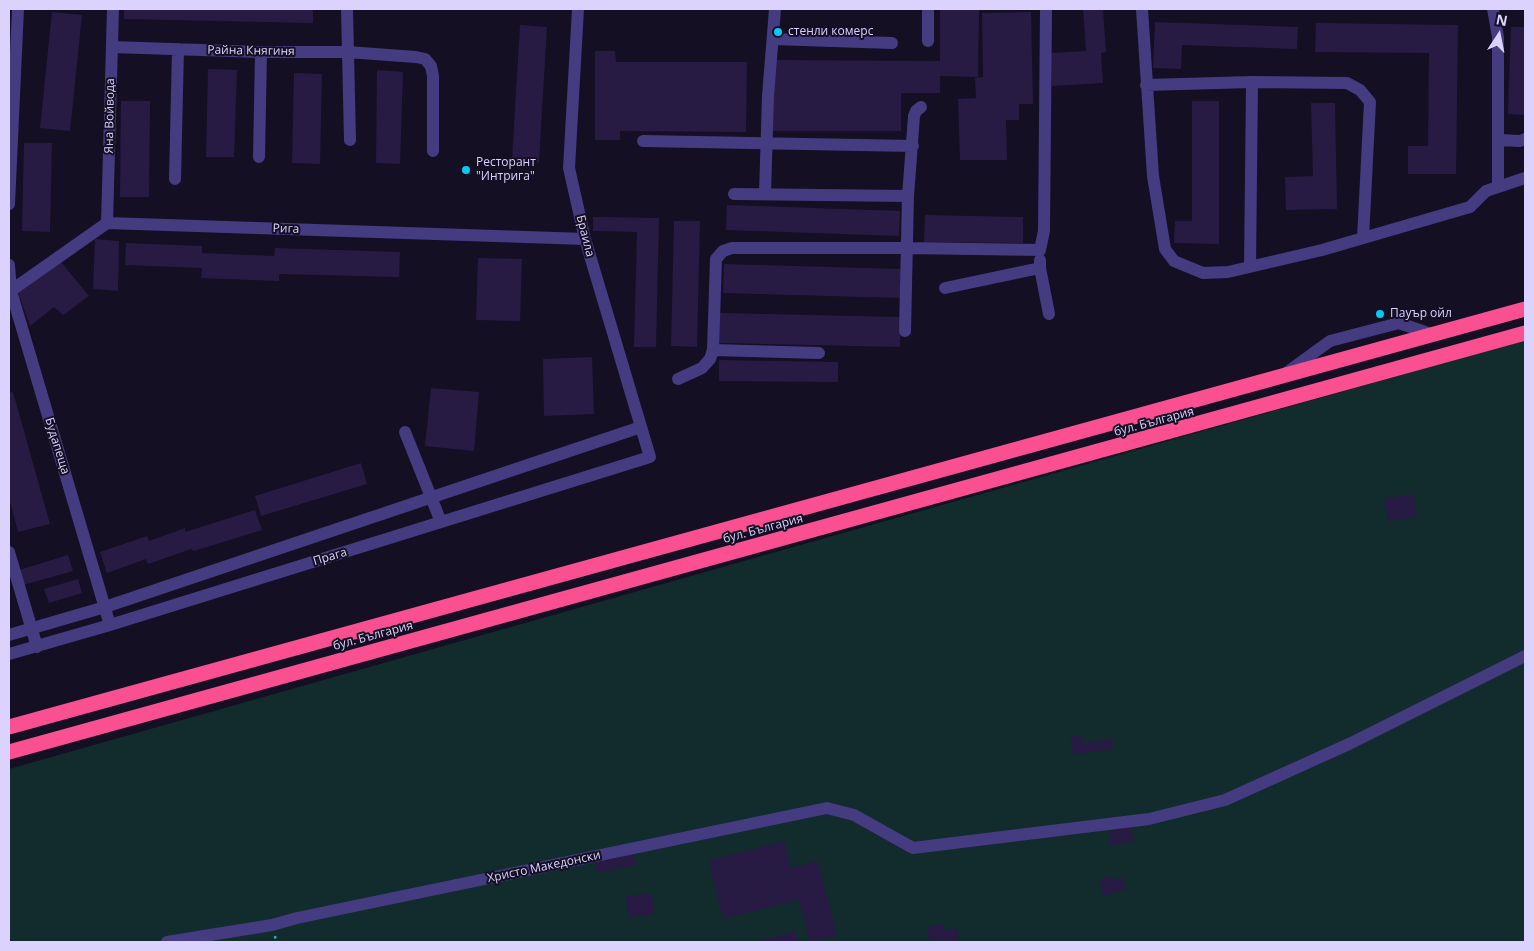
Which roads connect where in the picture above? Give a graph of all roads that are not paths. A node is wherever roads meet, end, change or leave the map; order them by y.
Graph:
1 (18, 9) edge
2 (114, 9) edge
3 (347, 9) edge
4 (578, 9) edge
5 (775, 9) edge
6 (928, 9) edge
7 (1046, 9) edge
8 (1142, 9) edge
9 (1493, 9) edge
10 (772, 39) junction
11 (928, 41) dead end
12 (892, 43) dead end
13 (112, 47) junction
14 (178, 49) junction
15 (261, 52) junction
16 (347, 52) junction
17 (1252, 82) junction
18 (1146, 85) junction
19 (921, 107) dead end
20 (1525, 139) edge
21 (350, 140) dead end
22 (1498, 140) junction
23 (643, 141) dead end
24 (766, 143) junction
25 (913, 146) junction
26 (433, 151) dead end
27 (10, 157) edge
28 (259, 157) dead end
29 (1525, 178) edge
30 (175, 179) dead end
31 (1498, 187) junction
32 (734, 194) dead end
33 (765, 194) junction
34 (908, 196) junction
35 (9, 204) edge
36 (108, 223) junction
37 (1363, 238) junction
38 (584, 239) junction
39 (907, 248) junction
40 (1040, 250) junction
41 (9, 266) edge
42 (1250, 267) junction
43 (1040, 268) junction
44 (945, 288) dead end
45 (10, 291) edge
46 (1525, 309) edge
47 (1049, 314) dead end
48 (905, 332) dead end
49 (1525, 333) edge
50 (713, 350) junction
51 (819, 353) dead end
52 (678, 379) dead end
53 (641, 427) junction
54 (405, 432) dead end
55 (650, 457) joint
56 (432, 497) junction
57 (441, 522) junction
58 (9, 552) edge
59 (105, 607) junction
60 (110, 625) junction
61 (32, 629) junction
62 (9, 635) edge
63 (37, 647) junction
64 (9, 654) edge
65 (1525, 656) edge
66 (9, 728) edge
67 (9, 752) edge
68 (167, 942) edge

1 - 27 street
2 - 13 street, Яна Войвода
3 - 16 street
4 - 38 street, Браила
5 - 10 street
6 - 11 street
7 - 40 street
8 - 18 street
9 - 22 street
10 - 12 street
10 - 24 street
13 - 14 street, Райна Княгиня
13 - 36 street, Яна Войвода
14 - 15 street, Райна Княгиня
14 - 30 street
15 - 16 street, Райна Княгиня
15 - 28 street
16 - 21 street
16 - 26 street, Райна Княгиня
17 - 18 street
17 - 37 street
17 - 42 street
18 - 42 street
19 - 25 street
20 - 22 street
22 - 31 street
23 - 24 street
24 - 25 street
24 - 33 street
25 - 34 street
27 - 35 street
29 - 31 street
31 - 37 street
32 - 33 street
33 - 34 street
34 - 39 street
36 - 38 street, Рига
36 - 45 street
37 - 42 street
38 - 53 street, Браила
39 - 40 street
39 - 48 street
39 - 50 street
40 - 43 street
41 - 45 street, Будапеща
43 - 44 street
43 - 47 street
45 - 59 street, Будапеща
46 - 66 highway, бул. България
49 - 67 highway, бул. България
50 - 51 street
50 - 52 street
53 - 55 street, Браила
53 - 56 street
54 - 56 street
55 - 57 street, Прага
56 - 57 street
56 - 59 street
57 - 60 street, Прага
58 - 61 street
59 - 60 street, Будапеща
59 - 61 street
60 - 63 street, Прага
61 - 62 street
61 - 63 street
63 - 64 street, Прага
65 - 68 street, Христо Македонски

